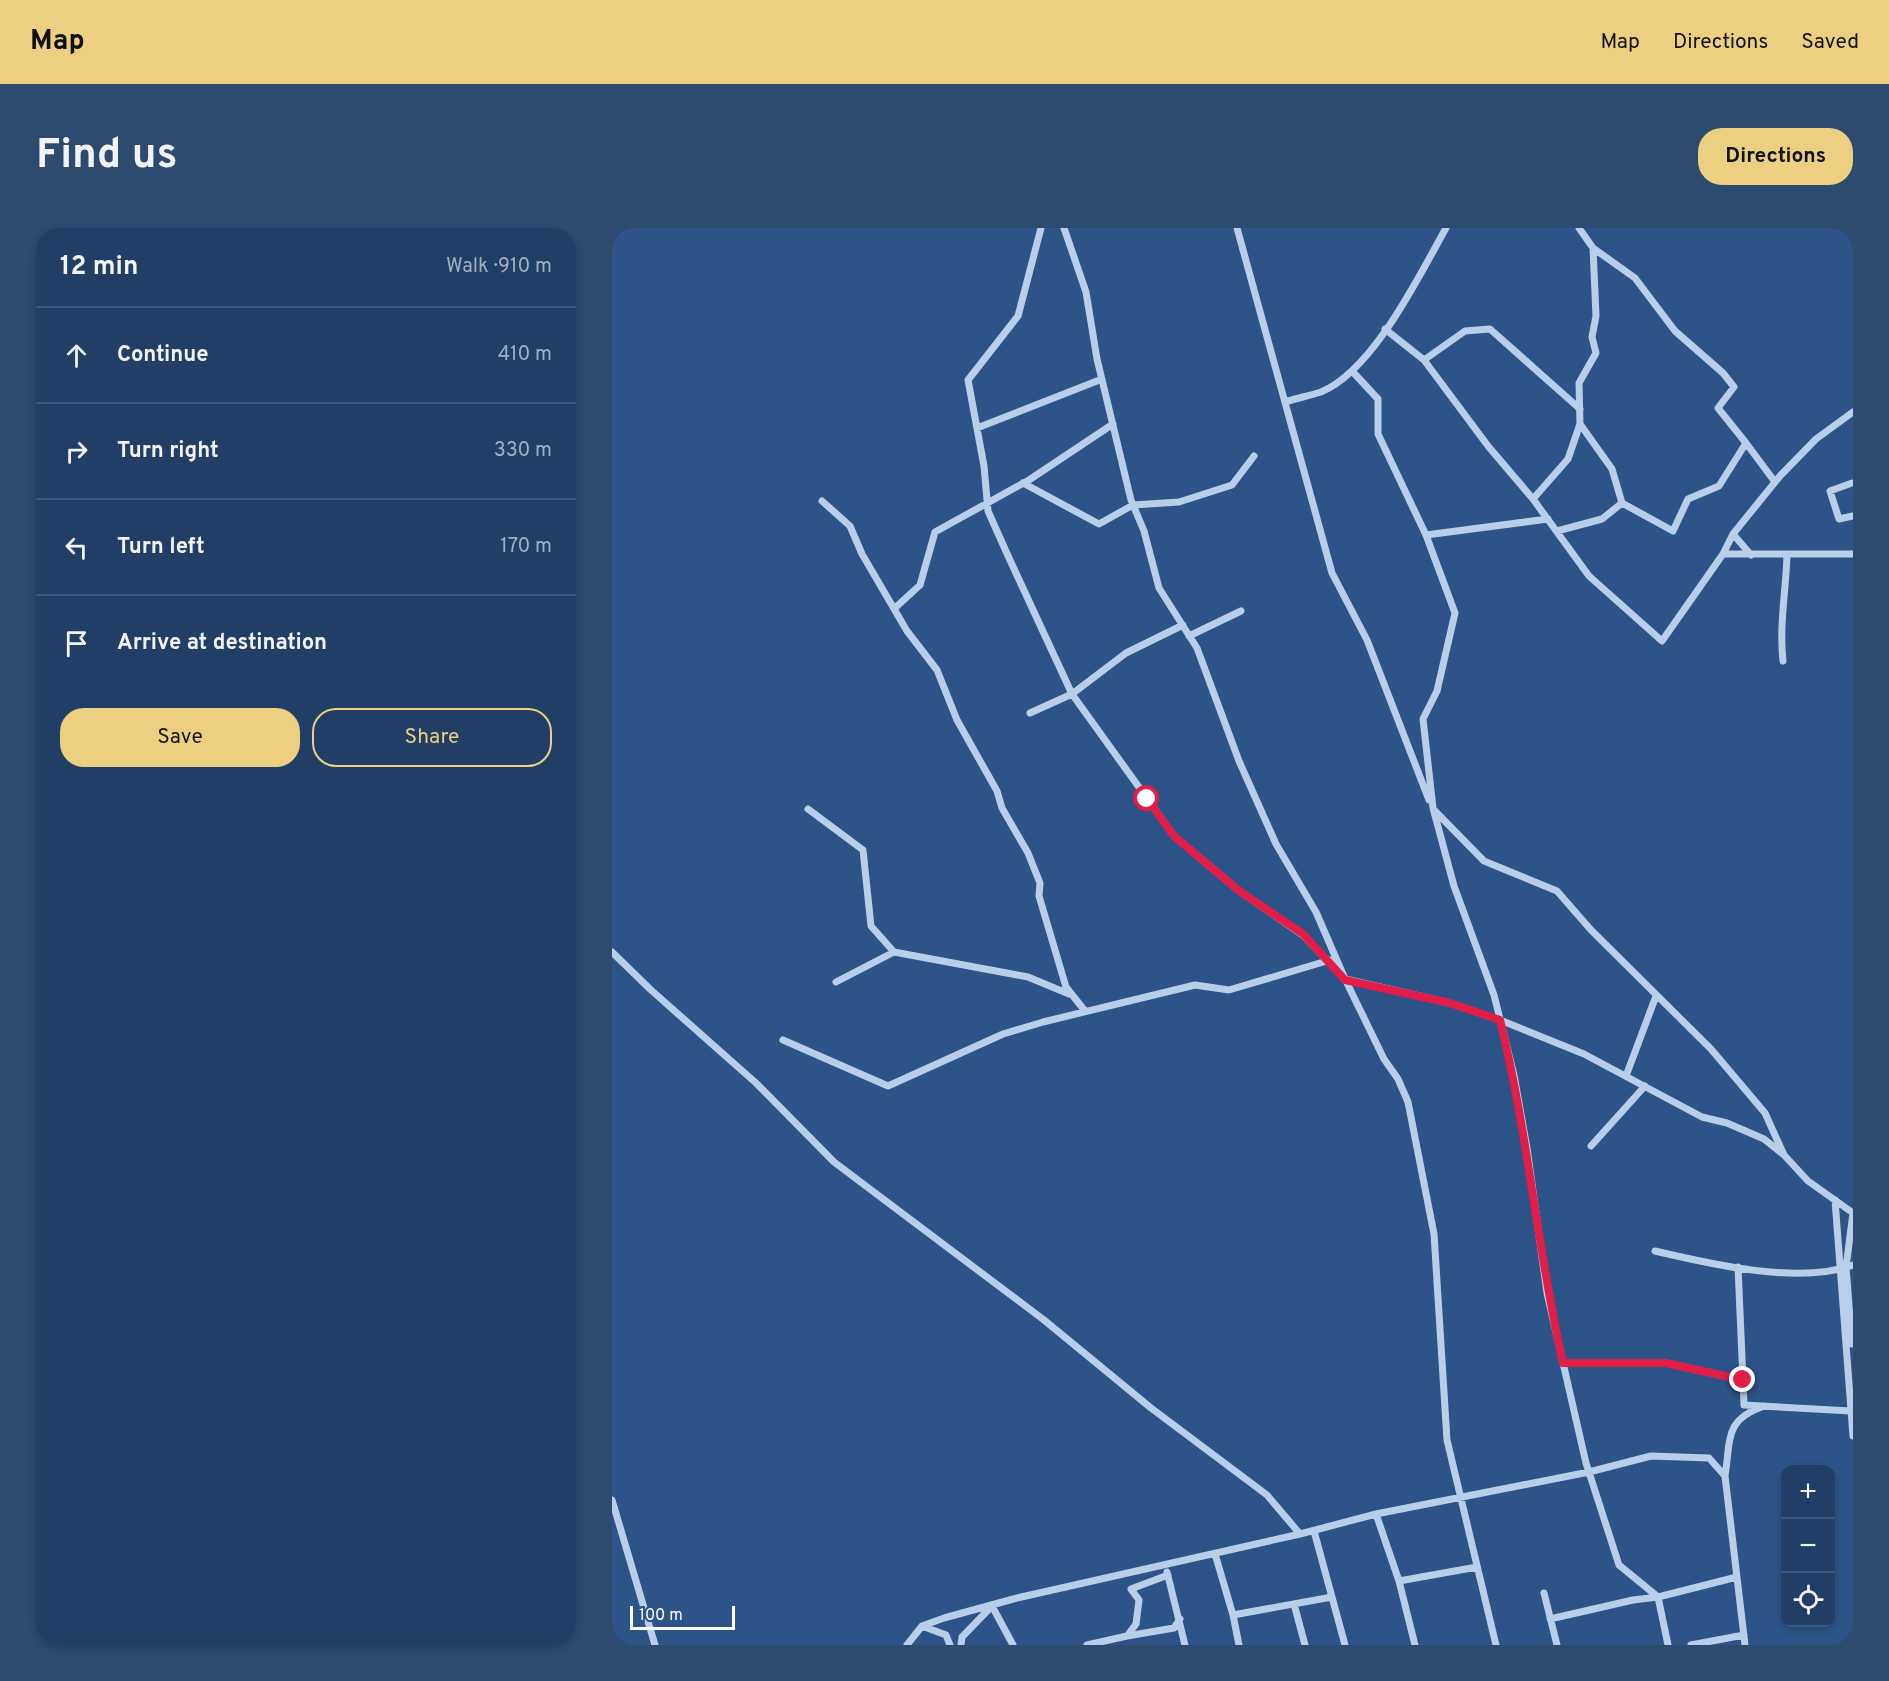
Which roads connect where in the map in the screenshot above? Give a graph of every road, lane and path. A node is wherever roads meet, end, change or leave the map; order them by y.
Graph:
1 (1041, 228) edge
2 (1064, 228) edge
3 (1237, 228) edge
4 (1446, 228) edge
5 (1579, 228) edge
6 (1593, 248) junction
7 (1385, 329) junction
8 (1424, 360) junction
9 (1352, 370) junction
10 (1102, 379) junction
11 (1285, 402) junction
12 (1580, 409) junction
13 (1853, 412) edge
14 (1113, 424) junction
15 (1580, 424) junction
16 (977, 428) junction
17 (1746, 443) junction
18 (1254, 456) dead end
19 (1775, 482) junction
20 (1023, 483) junction
21 (1852, 483) edge
22 (1533, 499) junction
23 (822, 501) dead end
24 (1622, 502) junction
25 (988, 505) junction
26 (1133, 505) junction
27 (1853, 516) edge
28 (1548, 519) junction
29 (1557, 531) junction
30 (1733, 534) junction
31 (1426, 535) junction
32 (1723, 554) junction
33 (1853, 554) edge
34 (1752, 555) junction
35 (1787, 555) junction
36 (895, 608) junction
37 (1241, 611) dead end
38 (1183, 625) junction
39 (1189, 636) junction
40 (1783, 661) dead end
41 (1072, 694) junction
42 (1030, 713) dead end
43 (1433, 808) junction
44 (808, 809) dead end
45 (612, 952) edge
46 (894, 952) junction
47 (1336, 958) junction
48 (1327, 961) junction
49 (1345, 980) junction
50 (836, 982) dead end
51 (1070, 994) junction
52 (1656, 996) junction
53 (1085, 1011) junction
54 (1500, 1020) junction
55 (783, 1040) dead end
56 (1626, 1076) junction
57 (1645, 1086) junction
58 (1591, 1146) dead end
59 (1784, 1155) junction
60 (1835, 1200) junction
61 (1853, 1213) edge
62 (1655, 1251) dead end
63 (1738, 1267) junction
64 (1846, 1267) edge
65 (1563, 1363) junction
66 (1743, 1380) junction
67 (1851, 1396) edge
68 (1764, 1406) junction
69 (1851, 1411) junction
70 (1852, 1419) edge
71 (1853, 1436) edge
72 (1589, 1472) junction
73 (1725, 1476) junction
74 (1461, 1499) junction
75 (612, 1500) edge
76 (1376, 1514) junction
77 (1314, 1531) junction
78 (1300, 1534) junction
79 (1215, 1554) junction
80 (1164, 1565) junction
81 (1477, 1567) junction
82 (1168, 1575) junction
83 (1737, 1578) junction
84 (1399, 1581) junction
85 (1544, 1593) dead end
86 (1332, 1596) junction
87 (1658, 1597) junction
88 (1294, 1604) junction
89 (992, 1606) junction
90 (1233, 1615) junction
91 (1180, 1619) junction
92 (1550, 1619) junction
93 (922, 1626) junction
94 (1166, 1630) junction
95 (1744, 1635) junction
96 (1127, 1636) junction
97 (1185, 1643) edge
98 (655, 1645) edge
99 (906, 1645) edge
100 (950, 1645) edge
101 (961, 1645) edge
102 (1013, 1645) edge
103 (1088, 1645) edge
104 (1239, 1645) edge
105 (1305, 1645) edge
106 (1345, 1645) edge
107 (1415, 1645) edge
108 (1496, 1645) edge
109 (1557, 1645) edge
110 (1668, 1645) edge
111 (1691, 1645) edge
112 (1745, 1645) edge

1 - 16 street
2 - 10 street
3 - 11 street
4 - 7 street
5 - 6 street
6 - 12 street
6 - 17 street
7 - 8 street
7 - 9 street
8 - 12 street
8 - 22 street
9 - 11 street
9 - 31 street
10 - 14 street
10 - 16 street
11 - 43 street
12 - 15 street
13 - 19 street
14 - 20 street
14 - 26 street
15 - 22 street
15 - 24 street
16 - 25 street
17 - 19 street
17 - 24 street
18 - 26 street
19 - 30 street
20 - 25 street
20 - 26 street
21 - 27 street
22 - 28 street
23 - 36 street
24 - 29 street
25 - 36 street
25 - 41 street
26 - 38 street
28 - 29 street
28 - 31 street
29 - 32 street
30 - 32 street
30 - 34 street
31 - 43 street
32 - 34 street
33 - 35 street
34 - 35 street
35 - 40 street
36 - 51 street
37 - 39 street
38 - 39 street
38 - 41 street
39 - 47 street
41 - 42 street
41 - 48 street
43 - 52 street
43 - 54 street
44 - 46 street
45 - 78 street
46 - 50 street
46 - 51 street
47 - 48 street
47 - 49 street
48 - 49 street
48 - 53 street
49 - 54 street
49 - 74 street
51 - 53 street
52 - 56 street
52 - 59 street
53 - 55 street
54 - 56 street
54 - 65 street
56 - 57 street
57 - 58 street
57 - 59 street
59 - 60 street
60 - 61 street
60 - 64 street
61 - 64 street
62 - 63 street
63 - 64 street
63 - 66 street
64 - 67 street
65 - 66 street
65 - 72 street
66 - 68 street
67 - 69 street
68 - 69 street
68 - 73 street
69 - 70 street
70 - 71 street
72 - 73 street
72 - 74 street
72 - 87 street
73 - 83 street
74 - 76 street
74 - 81 street
75 - 98 street
76 - 77 street
76 - 84 street
77 - 78 street
77 - 86 street
78 - 79 street
79 - 80 street
79 - 90 street
80 - 82 street
80 - 89 street
81 - 84 street
81 - 108 street
82 - 91 street
82 - 96 street
83 - 87 street
83 - 95 street
84 - 107 street
85 - 92 street
86 - 88 street
86 - 106 street
87 - 92 street
87 - 110 street
88 - 90 street
88 - 105 street
89 - 93 street
89 - 101 street
89 - 102 street
90 - 104 street
91 - 94 street
91 - 97 street
92 - 109 street
93 - 99 street
93 - 100 street
94 - 96 street
94 - 97 street
95 - 111 street
95 - 112 street
96 - 103 street

